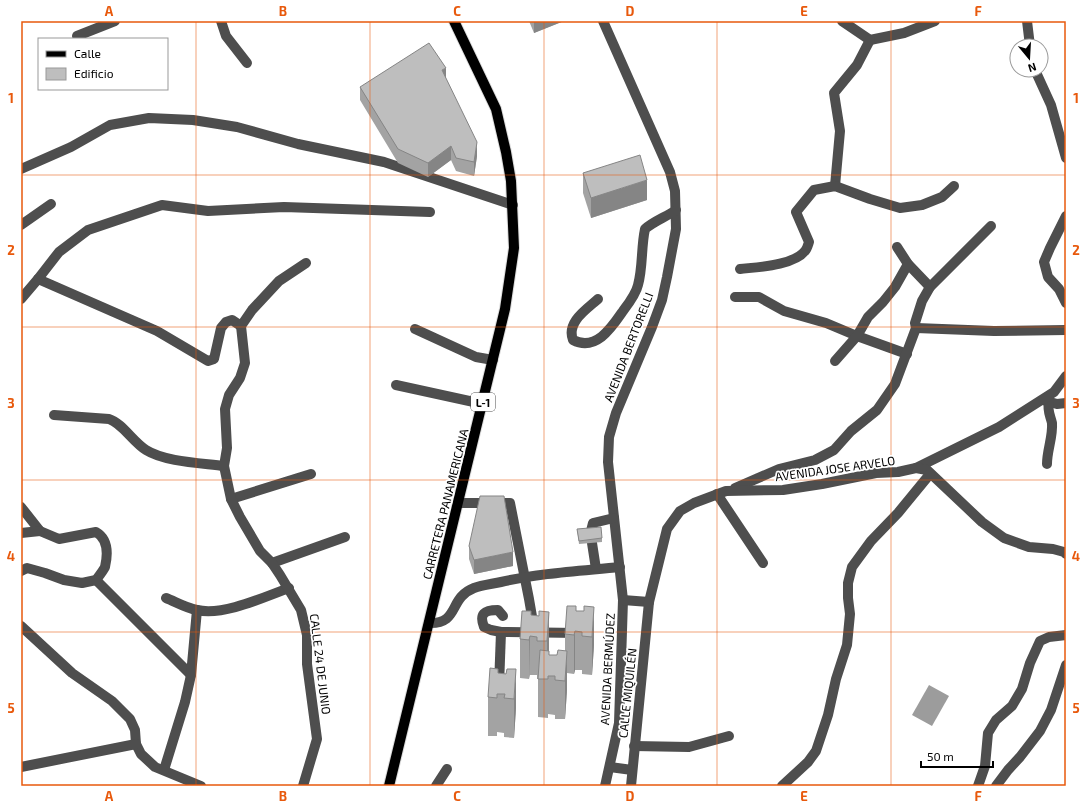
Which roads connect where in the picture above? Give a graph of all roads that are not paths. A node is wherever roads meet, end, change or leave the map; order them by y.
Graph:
1 (115, 21) edge
2 (221, 21) edge
3 (454, 21) edge
4 (603, 21) edge
5 (842, 21) edge
6 (935, 21) edge
7 (1027, 21) edge
8 (77, 36) dead end
9 (1029, 38) edge
10 (870, 40) junction
11 (247, 62) dead end
12 (1039, 78) edge
13 (1066, 158) edge
14 (21, 169) edge
15 (835, 186) junction
16 (954, 186) dead end
17 (51, 204) dead end
18 (513, 205) junction
19 (676, 210) junction
20 (430, 212) dead end
21 (1066, 216) edge
22 (21, 225) edge
23 (991, 226) dead end
24 (897, 247) dead end
25 (306, 263) dead end
26 (908, 264) junction
27 (740, 269) dead end
28 (38, 279) junction
29 (930, 287) junction
30 (735, 297) dead end
31 (21, 299) edge
32 (598, 299) dead end
33 (1066, 303) edge
34 (241, 326) junction
35 (916, 328) junction
36 (415, 329) dead end
37 (1066, 330) edge
38 (858, 336) junction
39 (907, 354) junction
40 (493, 360) junction
41 (835, 361) dead end
42 (1066, 376) edge
43 (396, 385) dead end
44 (1046, 401) junction
45 (1066, 403) edge
46 (482, 404) junction
47 (54, 415) dead end
48 (1047, 464) dead end
49 (224, 466) junction
50 (916, 468) junction
51 (311, 474) dead end
52 (930, 474) junction
53 (721, 493) junction
54 (231, 499) junction
55 (458, 503) junction
56 (21, 507) edge
57 (614, 518) junction
58 (40, 531) junction
59 (591, 531) edge
60 (21, 533) edge
61 (344, 537) dead end
62 (592, 543) edge
63 (1066, 554) edge
64 (272, 563) junction
65 (763, 563) dead end
66 (620, 567) junction
67 (596, 569) junction
68 (21, 571) edge
69 (525, 577) junction
70 (96, 580) junction
71 (289, 588) junction
72 (166, 598) dead end
73 (623, 600) junction
74 (648, 602) junction
75 (197, 610) junction
76 (503, 616) dead end
77 (429, 623) junction
78 (21, 626) edge
79 (501, 632) junction
80 (535, 633) junction
81 (585, 634) edge
82 (1066, 635) edge
83 (1066, 666) edge
84 (191, 675) junction
85 (498, 694) edge
86 (728, 736) dead end
87 (136, 744) junction
88 (634, 746) junction
89 (21, 767) edge
90 (610, 767) junction
91 (164, 770) junction
92 (447, 770) dead end
93 (632, 770) junction
94 (982, 774) junction
95 (998, 784) edge
96 (201, 786) edge
97 (303, 786) edge
98 (390, 786) edge
99 (436, 786) edge
100 (606, 786) edge
101 (631, 786) edge
102 (782, 786) edge
103 (978, 786) edge

1 - 8 street
2 - 11 street
3 - 18 main road, CARRETERA PANAMERICANA / L-1
4 - 19 street, AVENIDA BERTORELLI
5 - 10 street
6 - 10 street
7 - 9 street
10 - 15 street
12 - 13 street
14 - 18 street
15 - 16 street
15 - 27 street
17 - 22 street
18 - 40 main road, CARRETERA PANAMERICANA / L-1
19 - 32 street
19 - 57 street, AVENIDA BERTORELLI
20 - 28 street
21 - 33 street
23 - 29 street
24 - 26 street
25 - 34 street
26 - 29 street
26 - 38 street
28 - 31 street
28 - 34 street
29 - 35 street
30 - 38 street
34 - 49 street, CALLE 24 DE JUNIO
35 - 37 street
35 - 39 street
36 - 40 street
38 - 39 street
38 - 41 street
39 - 53 street
40 - 46 main road, CARRETERA PANAMERICANA / L-1
42 - 44 street, AVENIDA JOSE ARVELO
43 - 46 street
44 - 45 street
44 - 48 street
44 - 50 street, AVENIDA JOSE ARVELO
46 - 55 main road, CARRETERA PANAMERICANA / L-1
47 - 49 street
49 - 54 street, CALLE 24 DE JUNIO
50 - 52 street
50 - 53 street, AVENIDA JOSE ARVELO
51 - 54 street
52 - 63 street
52 - 102 street
53 - 65 street
53 - 74 street, AVENIDA JOSE ARVELO
54 - 64 street, CALLE 24 DE JUNIO
55 - 69 street
55 - 77 main road, CARRETERA PANAMERICANA / L-1
56 - 58 street
57 - 59 street
57 - 66 street, AVENIDA BERTORELLI
58 - 60 street
58 - 70 street
61 - 64 street
62 - 67 street
64 - 71 street, CALLE 24 DE JUNIO
66 - 67 street
66 - 73 street, AVENIDA BERTORELLI
67 - 69 street
68 - 70 street
69 - 77 street
69 - 80 street
70 - 84 street
71 - 75 street
71 - 97 street, CALLE 24 DE JUNIO
72 - 75 street
73 - 74 street
73 - 90 street, AVENIDA BERMÚDEZ
74 - 88 street, CALLE MIQUILÉN
75 - 84 street
76 - 79 street
77 - 98 main road, CARRETERA PANAMERICANA / L-1
78 - 87 street
79 - 80 street
79 - 85 street
80 - 81 street
82 - 94 street
83 - 95 street
84 - 91 street
86 - 88 street
87 - 89 street
87 - 91 street
88 - 93 street, CALLE MIQUILÉN
90 - 93 street
90 - 100 street, AVENIDA BERMÚDEZ
91 - 96 street
92 - 99 street
93 - 101 street, CALLE MIQUILÉN
94 - 95 street
94 - 103 street

